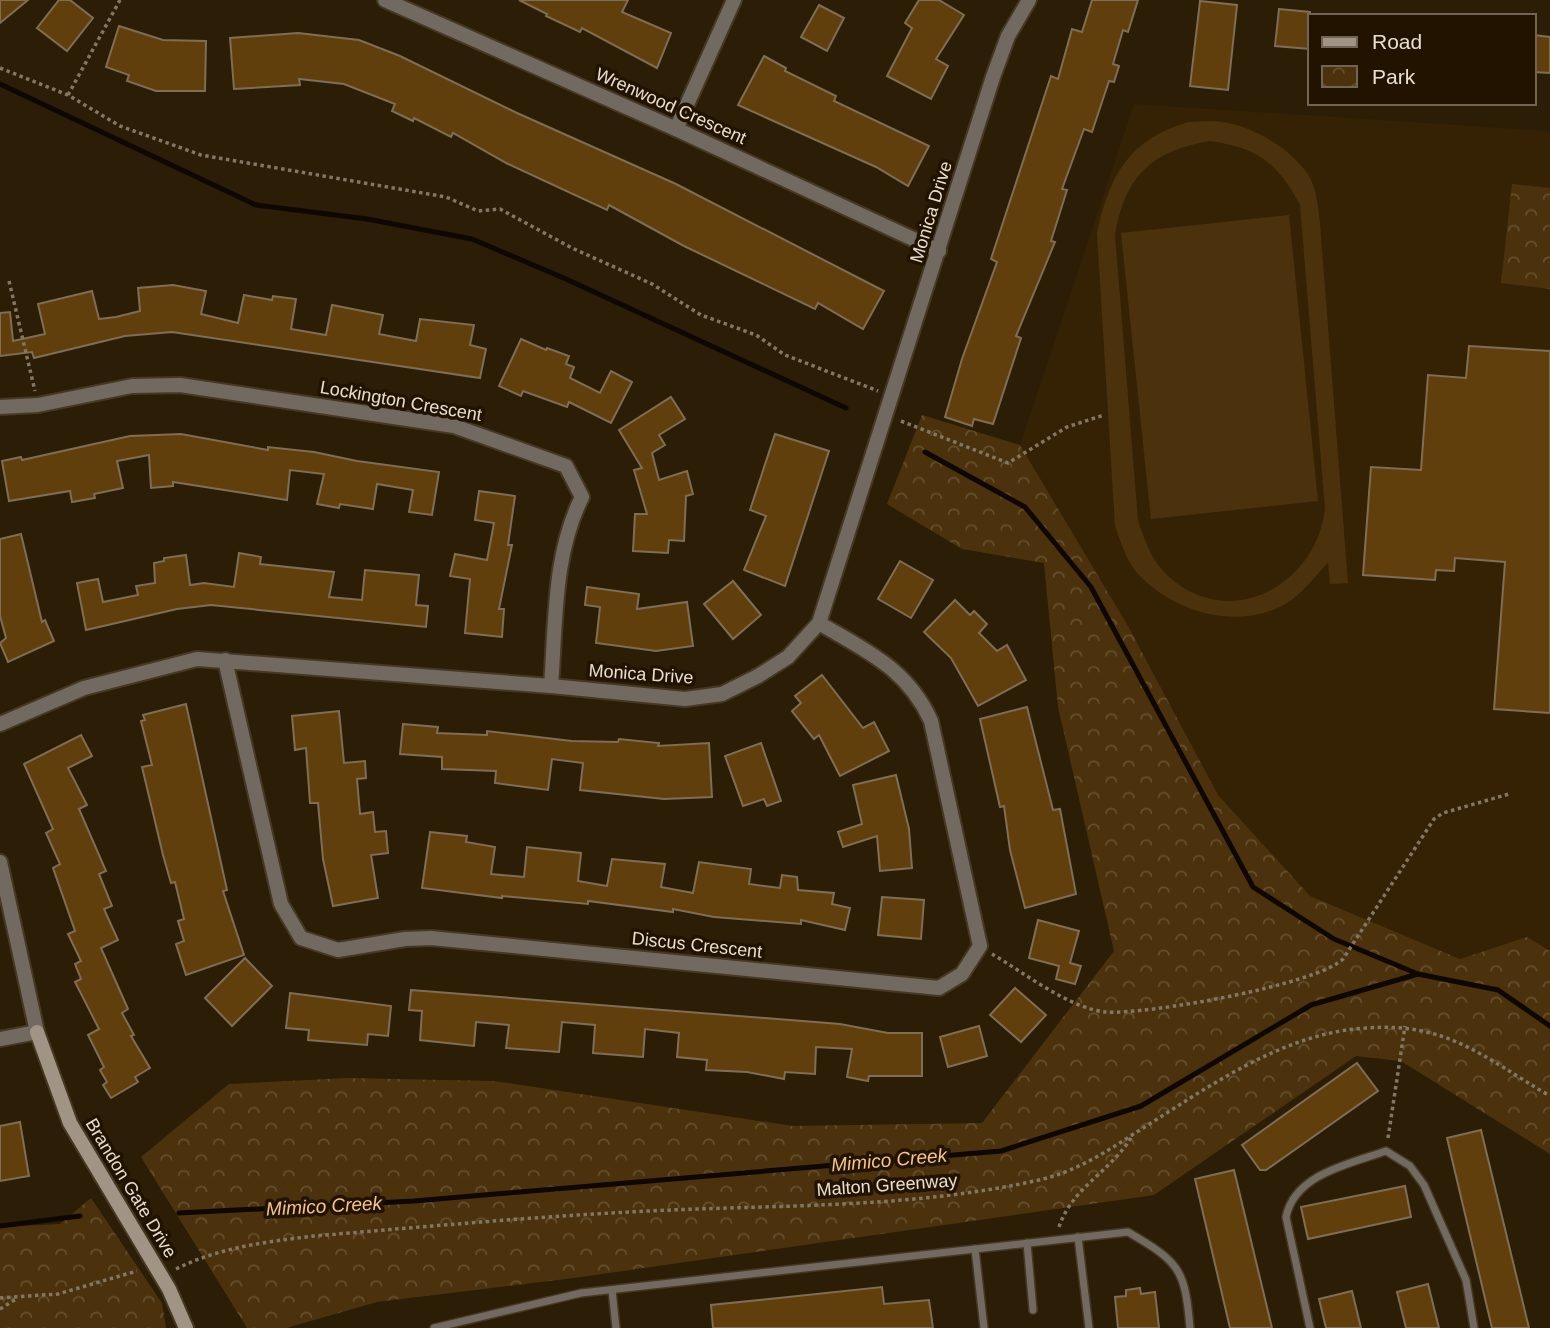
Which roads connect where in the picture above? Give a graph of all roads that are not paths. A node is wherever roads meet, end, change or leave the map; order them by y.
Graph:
1 (384, 0) edge
2 (734, 0) edge
3 (1028, 0) edge
4 (676, 129) junction
5 (939, 251) junction
6 (0, 407) edge
7 (819, 623) junction
8 (225, 660) junction
9 (551, 686) junction
10 (0, 724) edge
11 (0, 862) edge
12 (37, 1032) junction
13 (0, 1039) edge
14 (1078, 1237) junction
15 (1027, 1243) junction
16 (975, 1249) junction
17 (612, 1290) junction
18 (1033, 1310) dead end
19 (186, 1328) edge
20 (434, 1328) edge
21 (616, 1328) edge
22 (984, 1328) edge
23 (1088, 1328) edge
24 (1190, 1328) edge
25 (1310, 1328) edge
26 (1474, 1328) edge

1 - 4 street, Wrenwood Crescent
2 - 4 street
3 - 5 street, Monica Drive
4 - 5 street, Wrenwood Crescent
5 - 7 street, Monica Drive
6 - 9 street, Lockington Crescent
7 - 8 street, Discus Crescent
7 - 9 street, Monica Drive
8 - 9 street, Monica Drive
8 - 10 street, Monica Drive
11 - 12 street, Brandon Gate Drive
12 - 13 street
12 - 19 street, Brandon Gate Drive
14 - 15 lane
14 - 23 lane
14 - 24 lane
15 - 16 lane
15 - 18 lane
16 - 17 lane
16 - 22 lane
17 - 20 lane
17 - 21 lane
25 - 26 lane

